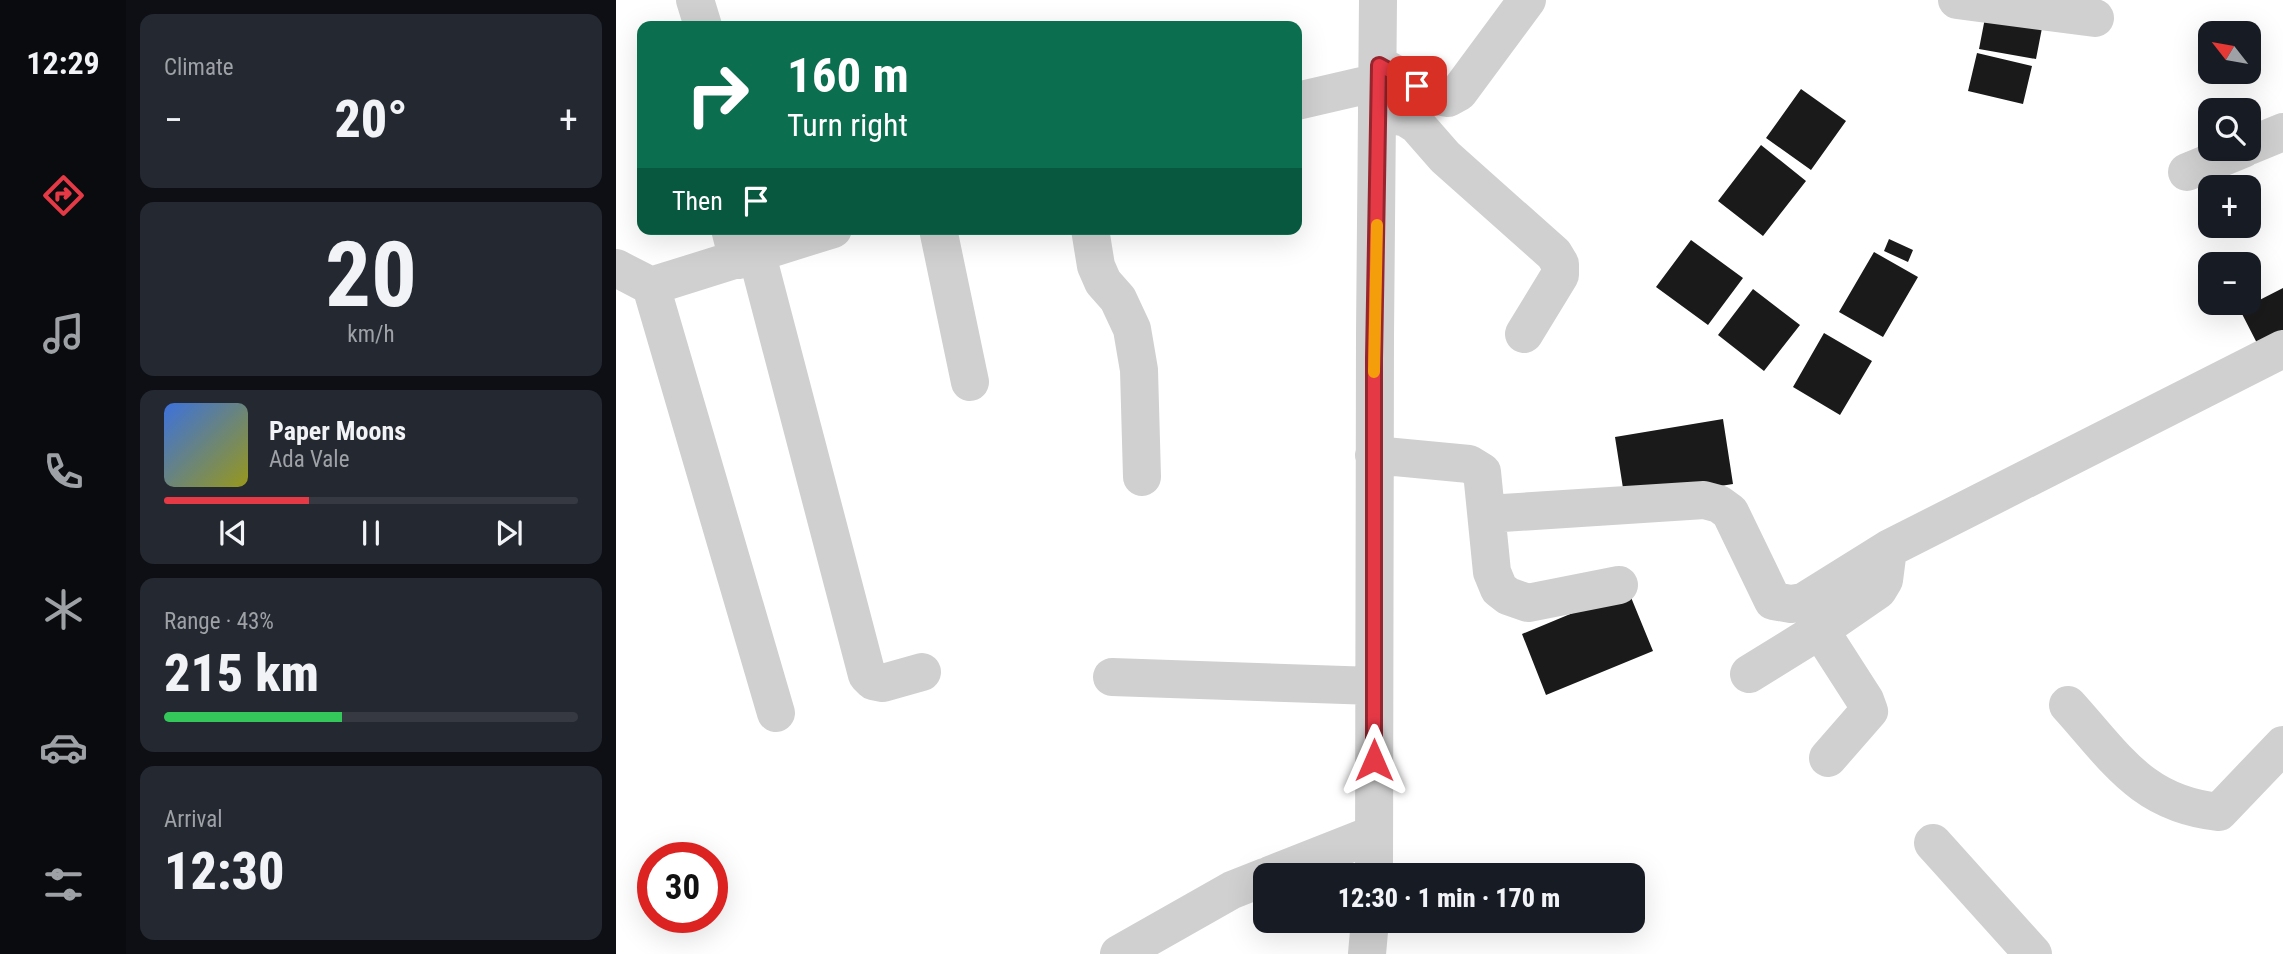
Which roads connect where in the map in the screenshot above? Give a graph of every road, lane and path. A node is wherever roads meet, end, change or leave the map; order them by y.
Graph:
1 (695, 0) edge
2 (1378, 0) edge
3 (1527, 0) edge
4 (1957, 0) edge
5 (2095, 18) dead end
6 (701, 21) edge
7 (1379, 86) junction
8 (1302, 100) edge
9 (2283, 132) edge
10 (2261, 141) edge
11 (2214, 161) edge
12 (2187, 172) dead end
13 (804, 235) edge
14 (939, 235) edge
15 (1091, 235) edge
16 (742, 248) edge
17 (616, 268) edge
18 (651, 286) junction
19 (1524, 334) dead end
20 (2283, 349) edge
21 (970, 382) dead end
22 (1374, 455) junction
23 (1142, 477) dead end
24 (1487, 514) junction
25 (1888, 549) junction
26 (1619, 585) dead end
27 (1820, 630) junction
28 (922, 672) dead end
29 (1749, 674) dead end
30 (1112, 677) dead end
31 (1374, 686) junction
32 (2068, 705) dead end
33 (776, 713) dead end
34 (2283, 745) edge
35 (1828, 758) dead end
36 (1374, 834) junction
37 (1933, 843) dead end
38 (1300, 863) edge
39 (1374, 863) edge
40 (1253, 882) edge
41 (1369, 933) edge
42 (1119, 954) edge
43 (1367, 954) edge
44 (2033, 954) edge

1 - 6 street
2 - 7 street
3 - 7 street
4 - 5 street
7 - 8 street
7 - 19 street
7 - 22 street
9 - 10 street
11 - 12 street
13 - 16 street
14 - 21 street
15 - 23 street
16 - 18 street
16 - 28 street
17 - 18 street
18 - 33 street
20 - 25 street
22 - 24 street
22 - 31 street
24 - 25 street
24 - 26 street
25 - 27 street
27 - 29 street
27 - 35 street
30 - 31 street
31 - 36 street
32 - 34 street
36 - 38 street
36 - 39 street
37 - 44 street
40 - 42 street
41 - 43 street

